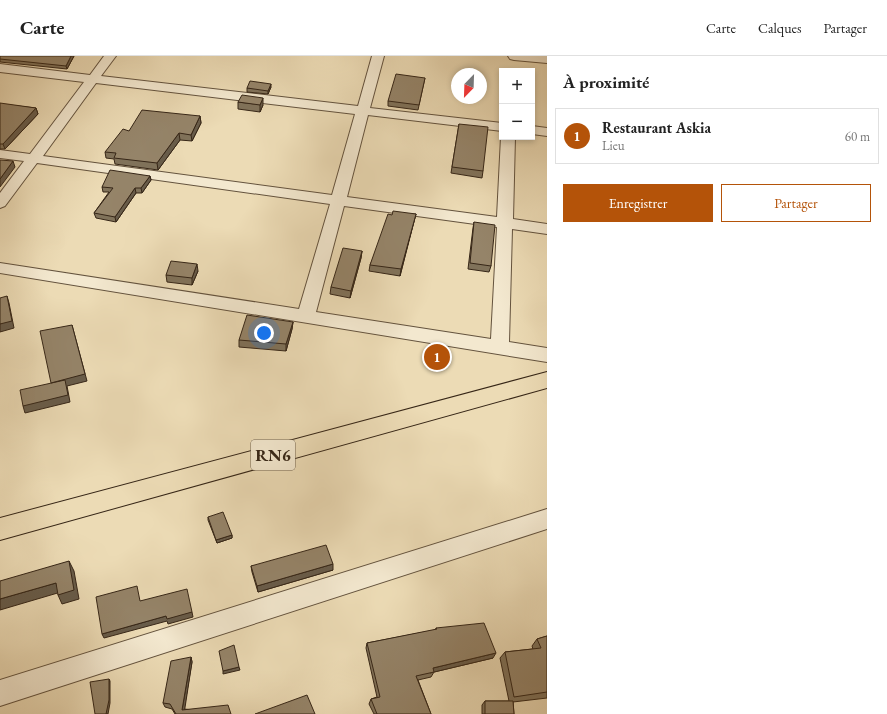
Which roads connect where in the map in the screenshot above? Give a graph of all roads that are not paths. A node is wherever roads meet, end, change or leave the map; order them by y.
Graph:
1 (110, 56) edge
2 (378, 56) edge
3 (513, 56) edge
4 (547, 59) edge
5 (0, 68) edge
6 (511, 68) edge
7 (93, 79) junction
8 (363, 110) junction
9 (499, 127) edge
10 (535, 130) edge
11 (547, 132) edge
12 (508, 140) edge
13 (0, 154) edge
14 (33, 158) junction
15 (338, 200) junction
16 (0, 203) edge
17 (504, 223) junction
18 (547, 228) edge
19 (0, 268) edge
20 (306, 317) junction
21 (500, 348) junction
22 (547, 355) edge
23 (547, 380) edge
24 (547, 519) edge
25 (0, 530) edge
26 (0, 693) edge

1 - 7 street
2 - 8 street
3 - 4 street
3 - 6 street
5 - 7 street
7 - 8 street
7 - 14 street
8 - 9 street
8 - 15 street
10 - 11 street
12 - 17 street
13 - 14 street
14 - 15 street
14 - 16 street
15 - 17 street
15 - 20 street
17 - 18 street
17 - 21 street
19 - 20 street
20 - 21 street
21 - 22 street
23 - 25 main road, RN6
24 - 26 street

